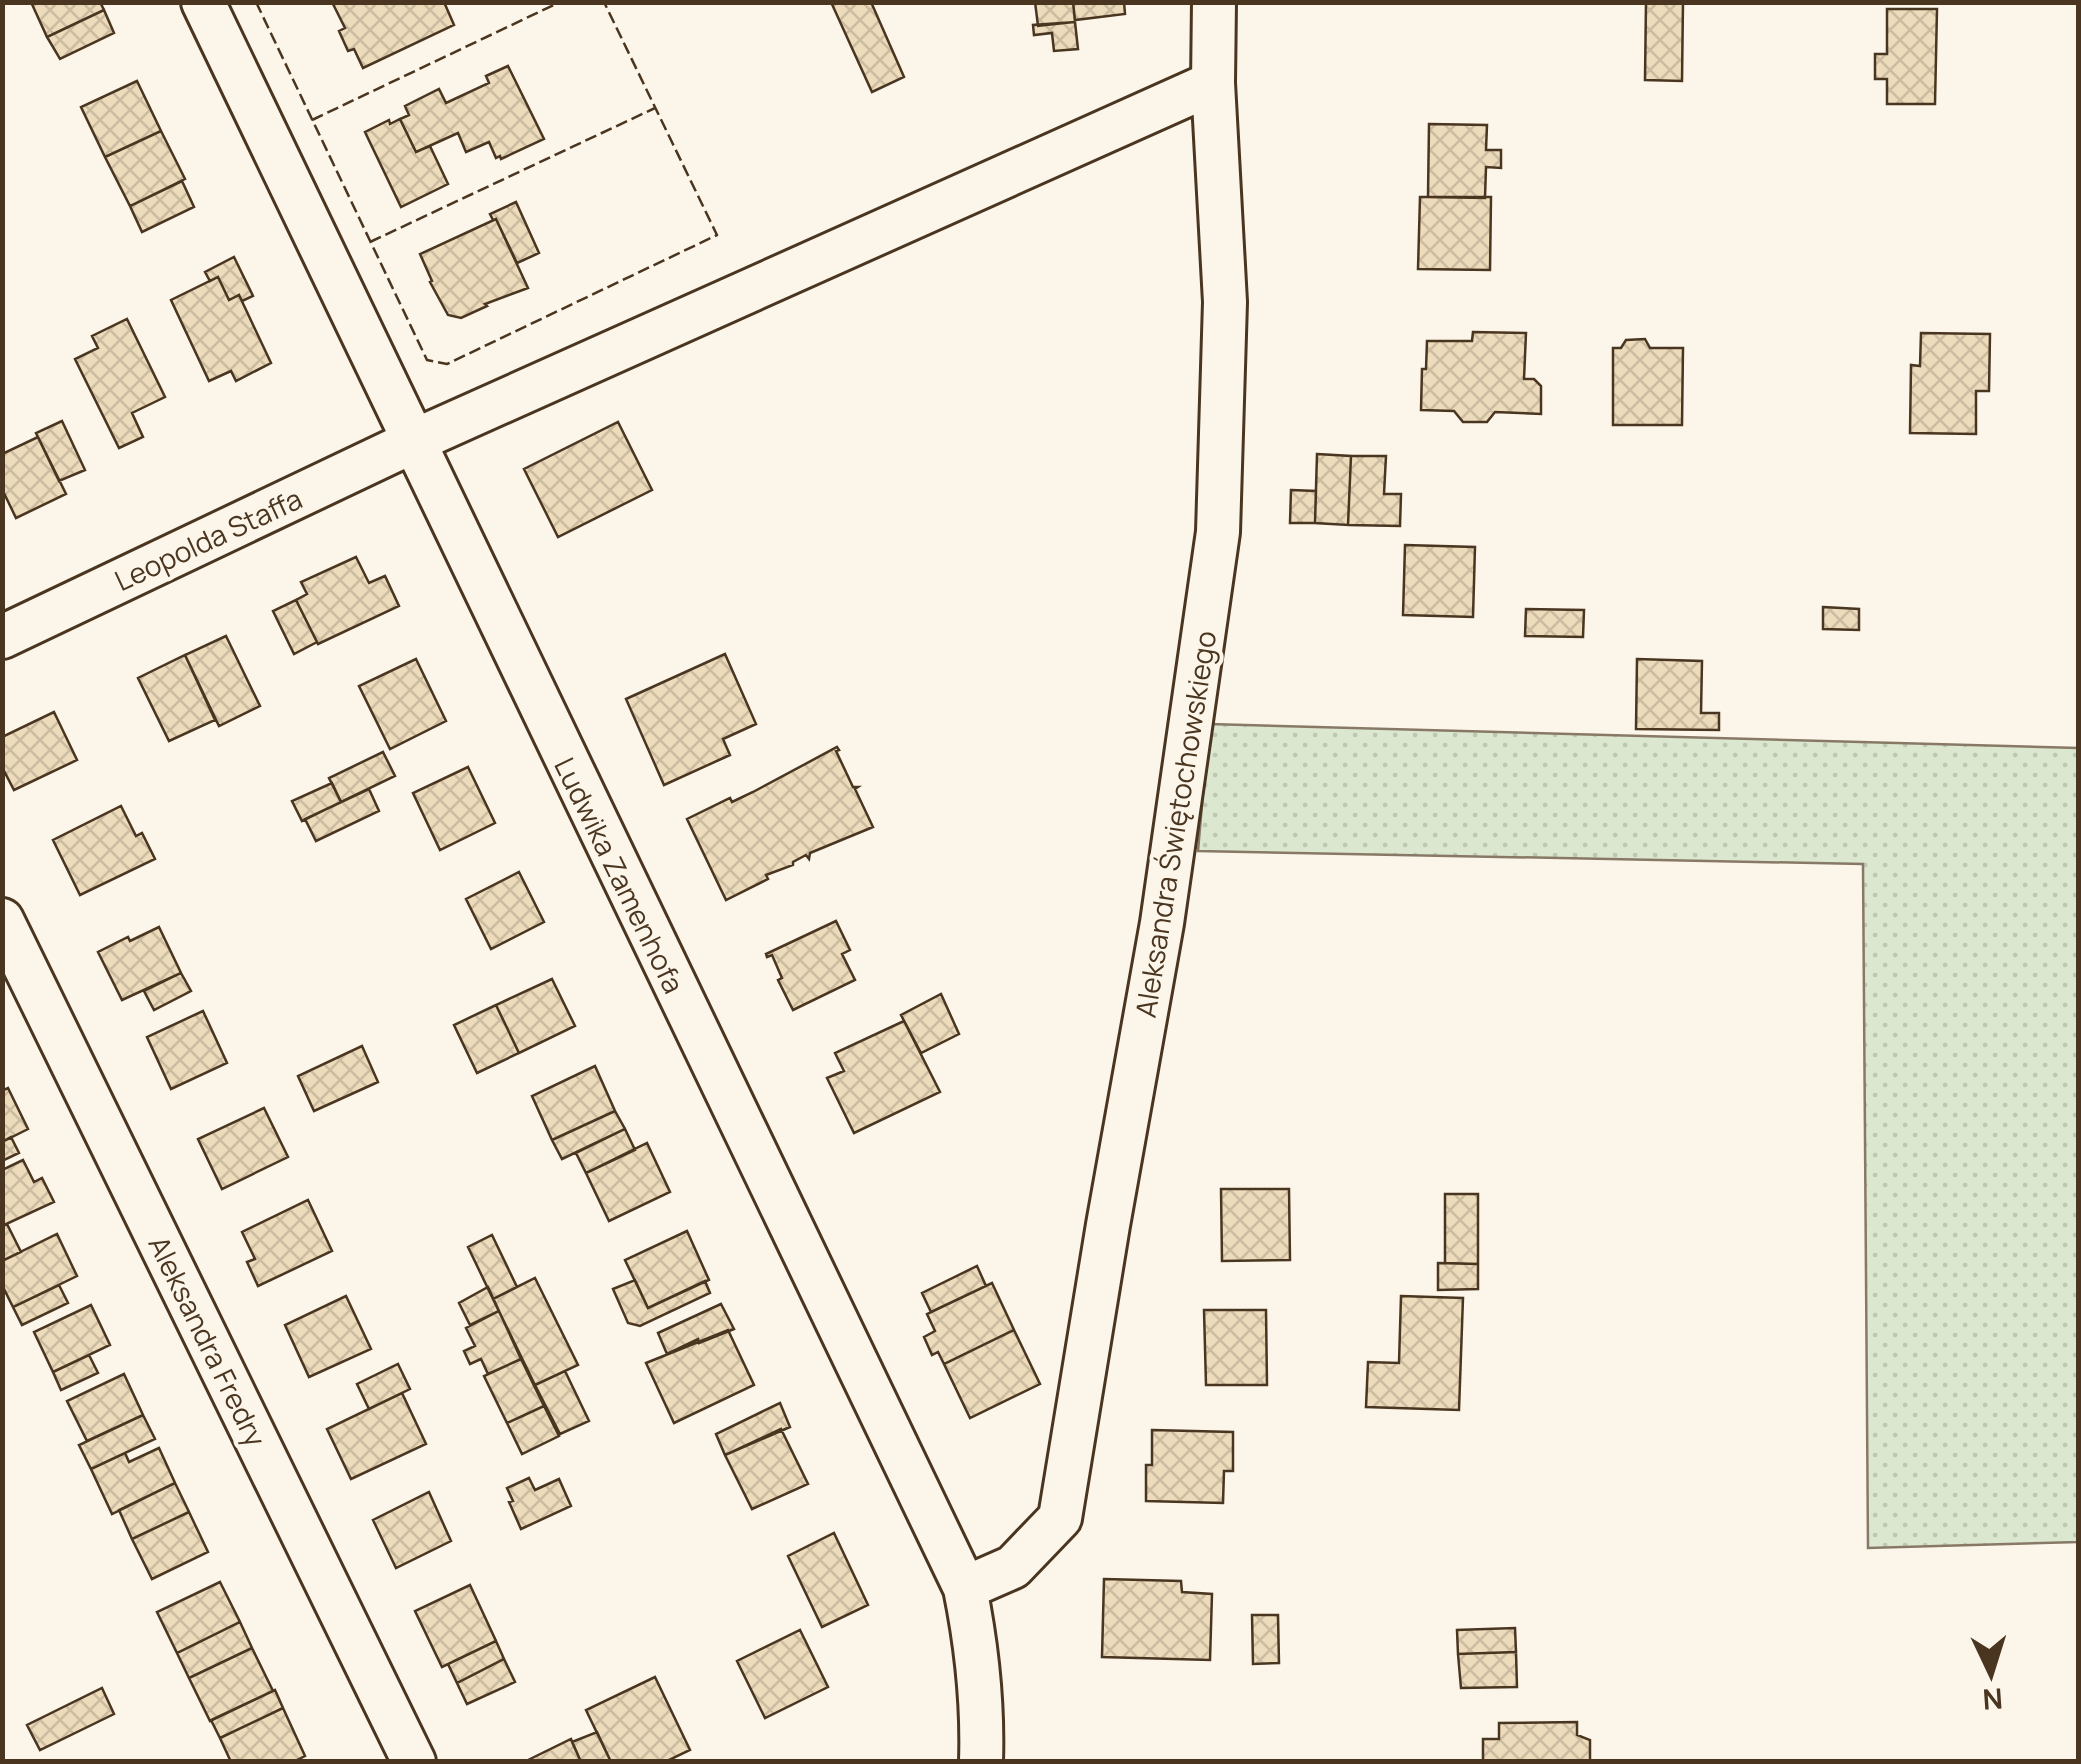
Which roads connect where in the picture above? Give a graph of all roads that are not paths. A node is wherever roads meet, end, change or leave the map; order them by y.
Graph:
1 (203, 2) edge
2 (1214, 2) edge
3 (1213, 83) junction
4 (414, 441) junction
5 (2, 637) edge
6 (2, 920) edge
7 (964, 1588) junction
8 (414, 1762) edge
9 (982, 1762) edge

1 - 4 street, Ludwika Zamenhofa
2 - 3 street, Aleksandra Świętochowskiego
3 - 4 street, Leopolda Staffa
3 - 7 street, Aleksandra Świętochowskiego
4 - 5 street, Leopolda Staffa
4 - 7 street, Ludwika Zamenhofa
6 - 8 street, Aleksandra Fredry
7 - 9 street, Ludwika Zamenhofa

